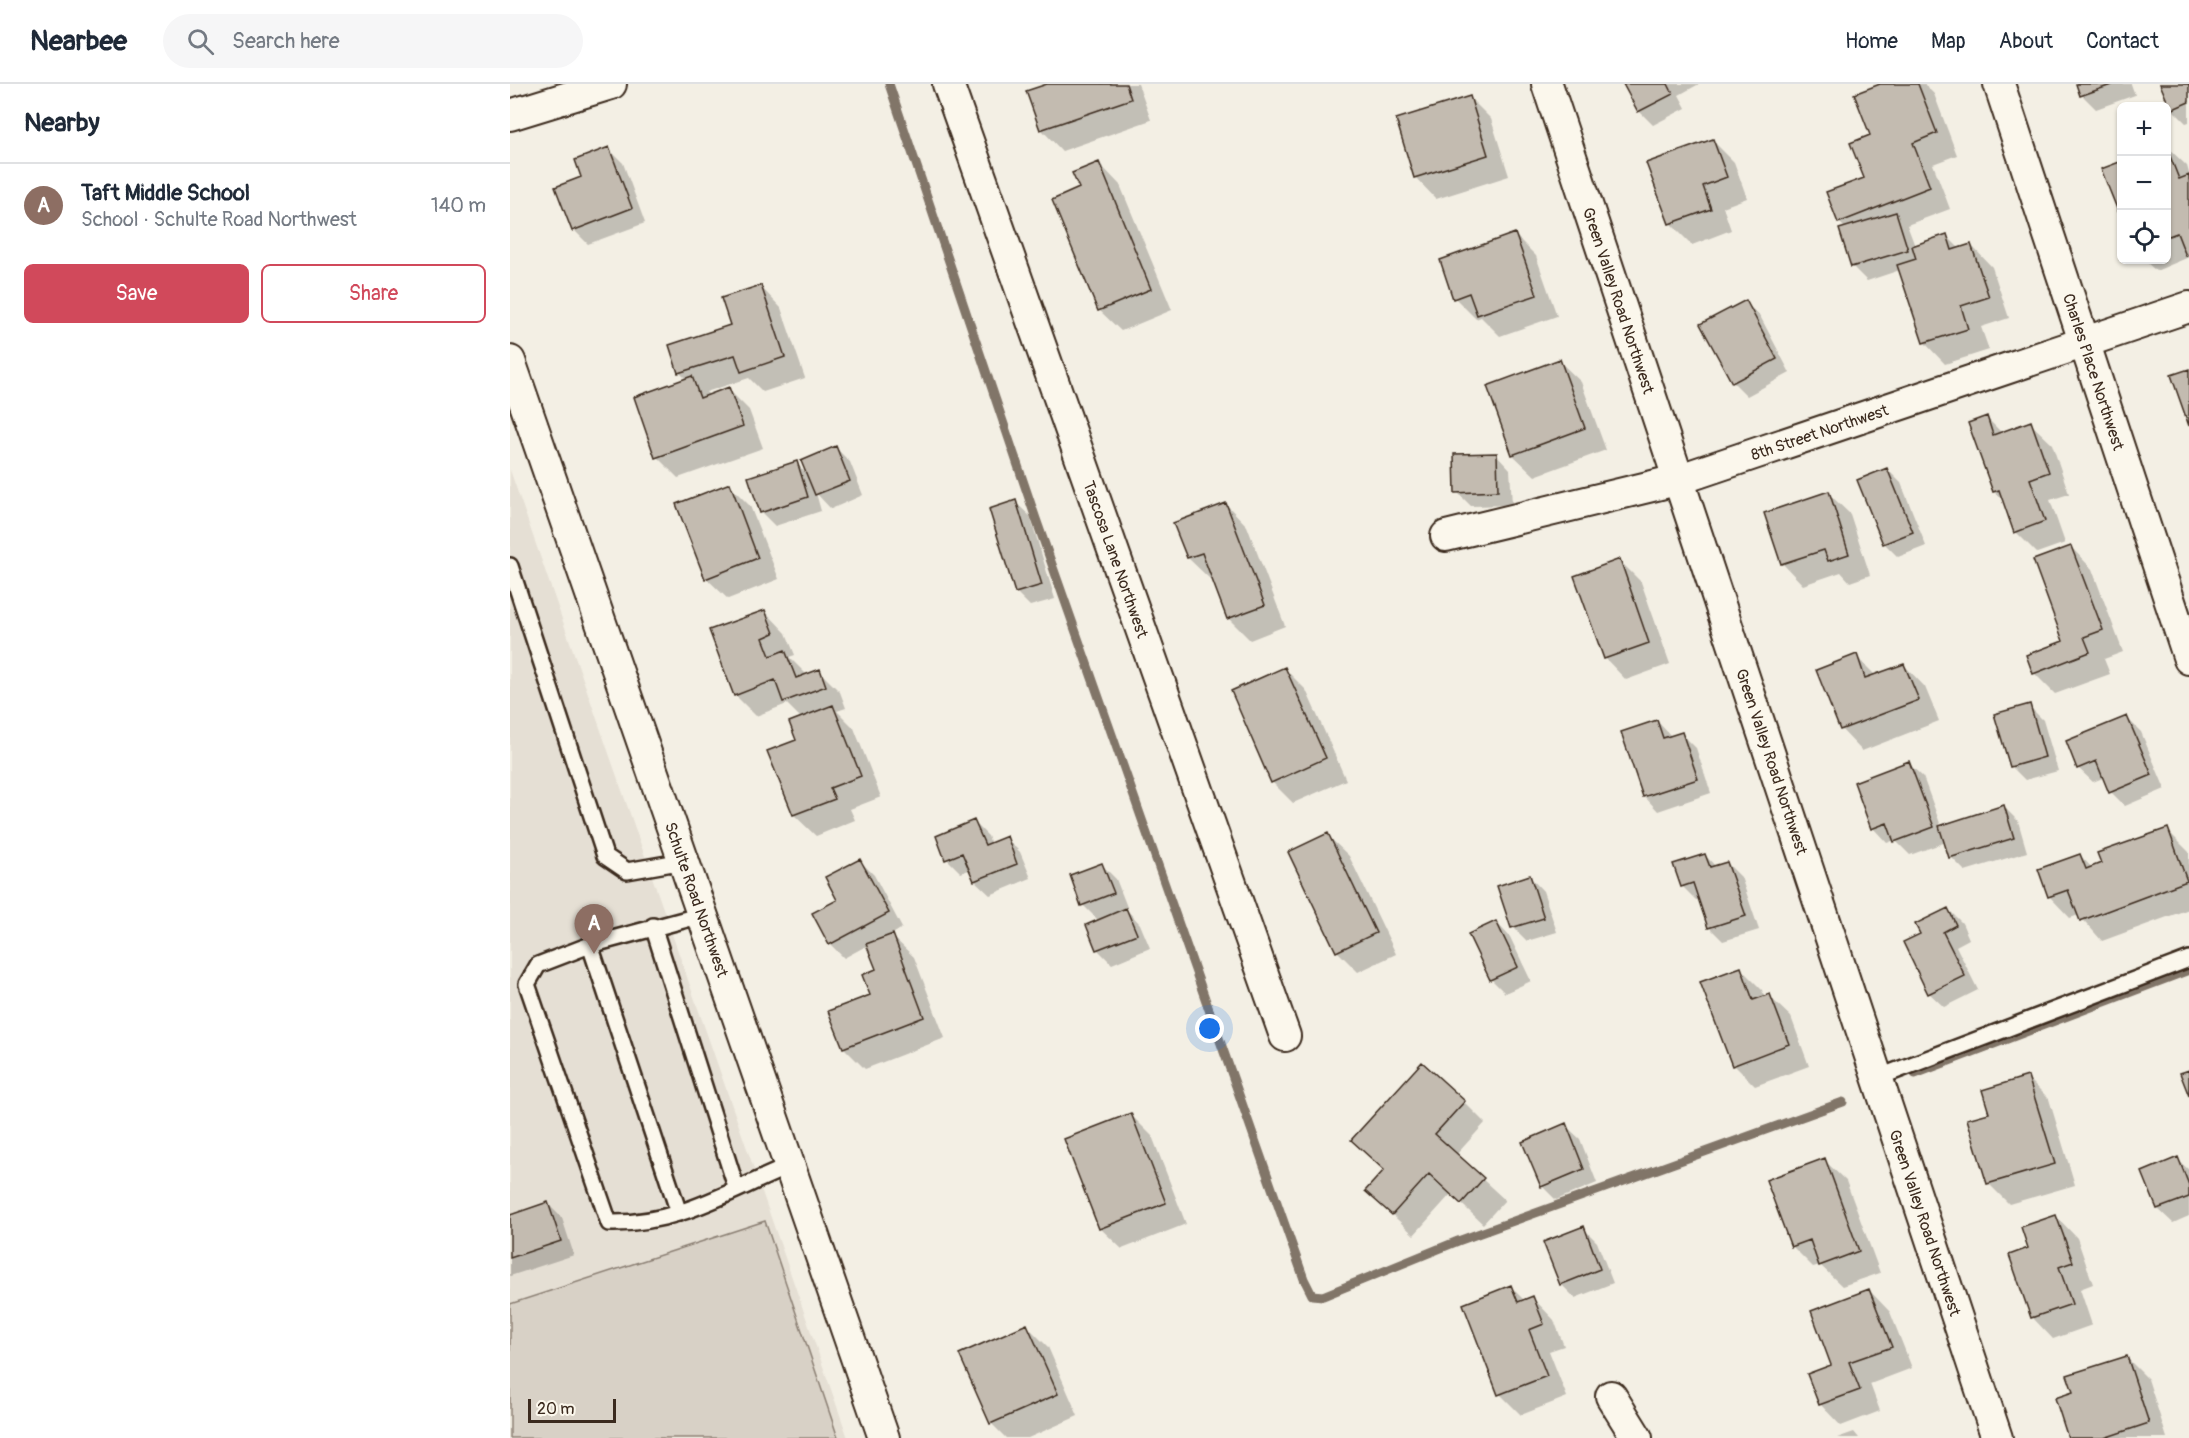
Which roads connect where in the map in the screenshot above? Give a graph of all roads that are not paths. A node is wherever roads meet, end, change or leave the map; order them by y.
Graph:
1 (612, 84) edge
2 (948, 84) edge
3 (1547, 84) edge
4 (1999, 84) edge
5 (510, 115) edge
6 (2189, 308) edge
7 (2084, 343) junction
8 (511, 364) edge
9 (1677, 480) junction
10 (1446, 536) dead end
11 (510, 566) edge
12 (2189, 659) edge
13 (684, 861) junction
14 (702, 915) junction
15 (653, 926) junction
16 (590, 945) junction
17 (2189, 959) edge
18 (1285, 1036) dead end
19 (1877, 1078) junction
20 (790, 1166) junction
21 (736, 1187) junction
22 (679, 1213) junction
23 (1611, 1396) dead end
24 (884, 1438) edge
25 (1637, 1438) edge
26 (1997, 1438) edge

1 - 5 street
2 - 18 street, Tascosa Lane Northwest
3 - 9 street, Green Valley Road Northwest
4 - 7 street, Charles Place Northwest
6 - 7 street, 8th Street Northwest
7 - 9 street, 8th Street Northwest
7 - 12 street, Charles Place Northwest
8 - 13 street, Schulte Road Northwest
9 - 10 street, 8th Street Northwest
9 - 19 street, Green Valley Road Northwest
11 - 13 lane
13 - 14 street, Schulte Road Northwest
14 - 15 lane
14 - 20 street, Schulte Road Northwest
15 - 16 lane
15 - 21 lane
16 - 22 lane
16 - 22 lane
17 - 19 lane
19 - 26 street, Green Valley Road Northwest
20 - 21 lane
20 - 24 street, Schulte Road Northwest
21 - 22 lane
23 - 25 street

